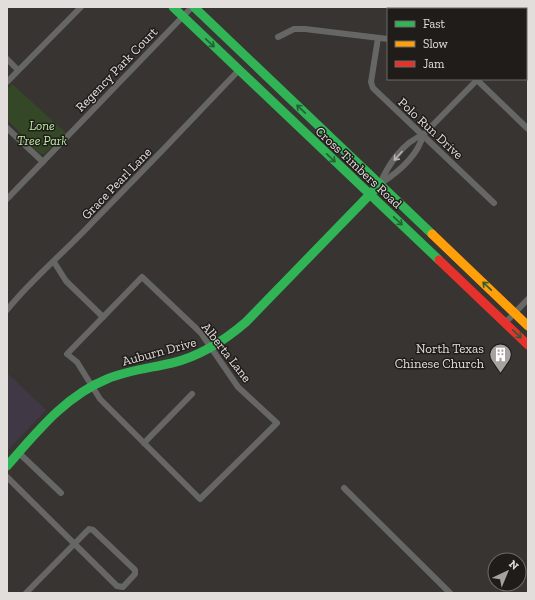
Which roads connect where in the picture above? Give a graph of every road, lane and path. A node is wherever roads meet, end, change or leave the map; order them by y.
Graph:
1 (81, 7) edge
2 (172, 7) edge
3 (193, 7) edge
4 (182, 16) junction
5 (278, 37) dead end
6 (378, 38) junction
7 (387, 39) edge
8 (7, 59) edge
9 (18, 70) junction
10 (239, 70) junction
11 (476, 80) edge
12 (478, 80) edge
13 (7, 82) edge
14 (7, 128) edge
15 (528, 129) edge
16 (424, 135) junction
17 (43, 162) junction
18 (380, 184) junction
19 (370, 194) junction
20 (7, 199) edge
21 (494, 202) dead end
22 (54, 262) junction
23 (528, 299) edge
24 (7, 310) edge
25 (515, 313) junction
26 (102, 317) junction
27 (505, 323) junction
28 (528, 326) edge
29 (528, 345) edge
30 (212, 348) junction
31 (93, 386) junction
32 (192, 394) dead end
33 (144, 443) junction
34 (19, 453) junction
35 (7, 466) edge
36 (7, 477) edge
37 (344, 488) dead end
38 (61, 493) dead end
39 (74, 544) junction
40 (26, 593) edge
41 (450, 593) edge

1 - 9 street
2 - 4 main road, Cross Timbers Road
3 - 4 street, Regency Park Court
18 -> 3 main road, Cross Timbers Road
4 -> 10 main road, Cross Timbers Road
4 - 17 street, Regency Park Court
5 - 6 street
6 - 7 street
6 - 16 street, Polo Run Drive
8 - 9 street
9 - 13 street
10 -> 19 main road, Cross Timbers Road
10 - 22 street, Grace Pearl Lane
11 - 16 street, Auburn Drive
12 - 15 street
14 - 17 street
16 - 18 street, Auburn Drive
16 -> 18 street, Auburn Drive
16 - 21 street, Polo Run Drive
17 - 20 street, Regency Park Court
18 - 19 main road, Auburn Drive
25 -> 18 main road, Cross Timbers Road
19 -> 27 main road, Cross Timbers Road
19 - 30 main road, Auburn Drive
22 - 24 street, Grace Pearl Lane
22 - 26 street
23 - 25 street
25 - 27 street
25 - 28 main road, Cross Timbers Road
26 - 30 street, Alberta Lane
26 - 31 street
27 -> 29 main road, Cross Timbers Road
30 - 31 main road, Auburn Drive
30 - 33 street, Alberta Lane
31 - 33 street
31 - 34 main road, Auburn Drive
32 - 33 street
34 - 35 main road, Auburn Drive
34 - 38 street
36 - 39 street
37 - 41 street
39 - 39 street
39 - 40 street

